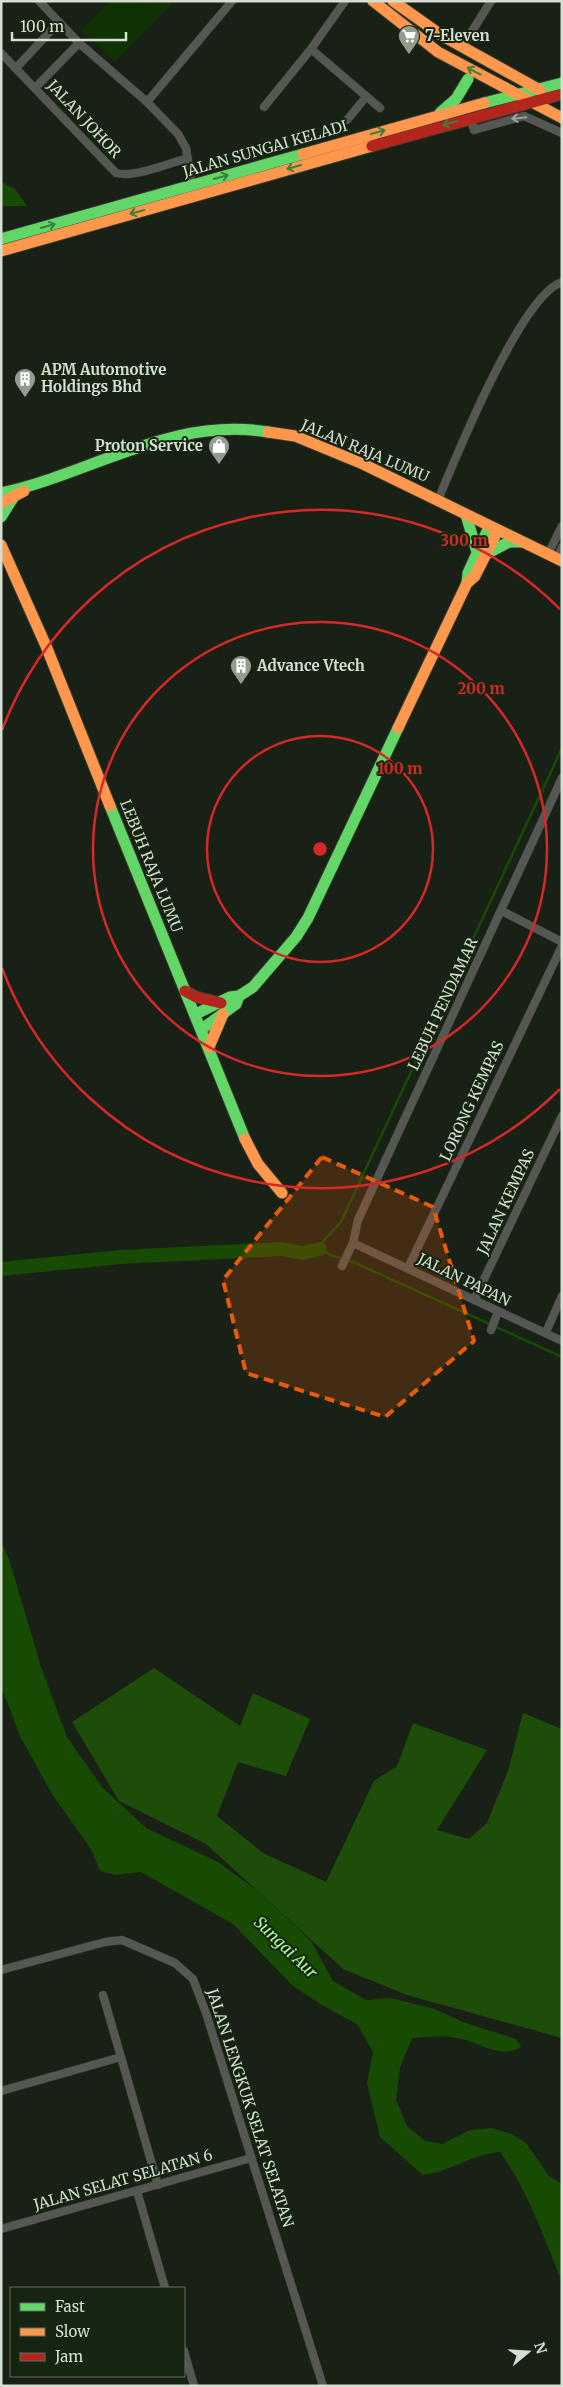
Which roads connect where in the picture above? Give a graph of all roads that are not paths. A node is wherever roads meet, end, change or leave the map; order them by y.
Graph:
1 (39, 1) edge
2 (232, 1) edge
3 (345, 1) edge
4 (373, 1) edge
5 (393, 1) edge
6 (491, 1) edge
7 (59, 22) junction
8 (79, 43) junction
9 (462, 47) junction
10 (311, 49) junction
11 (1, 53) edge
12 (17, 67) junction
13 (468, 79) dead end
14 (562, 83) edge
15 (36, 87) junction
16 (538, 89) junction
17 (517, 94) junction
18 (366, 97) junction
19 (558, 97) edge
20 (147, 102) junction
21 (531, 102) junction
22 (264, 107) dead end
23 (380, 108) dead end
24 (437, 115) junction
25 (470, 118) junction
26 (562, 118) edge
27 (347, 120) dead end
28 (562, 133) edge
29 (188, 158) junction
30 (192, 185) junction
31 (1, 240) edge
32 (1, 251) edge
33 (562, 282) edge
34 (6, 492) edge
35 (438, 500) junction
36 (1, 503) edge
37 (466, 515) junction
38 (1, 517) edge
39 (562, 526) edge
40 (494, 528) junction
41 (521, 542) junction
42 (1, 545) edge
43 (562, 547) edge
44 (481, 553) junction
45 (556, 558) edge
46 (562, 778) edge
47 (502, 911) junction
48 (562, 942) edge
49 (562, 946) edge
50 (185, 991) junction
51 (223, 1008) junction
52 (196, 1014) junction
53 (202, 1029) junction
54 (209, 1047) junction
55 (562, 1116) edge
56 (282, 1194) dead end
57 (353, 1243) junction
58 (342, 1266) dead end
59 (408, 1268) junction
60 (562, 1296) edge
61 (474, 1300) junction
62 (497, 1315) junction
63 (491, 1330) dead end
64 (546, 1332) junction
65 (562, 1341) edge
66 (1, 1970) edge
67 (103, 1995) dead end
68 (121, 2057) junction
69 (1, 2091) edge
70 (248, 2148) junction
71 (252, 2158) junction
72 (236, 2163) junction
73 (256, 2172) junction
74 (158, 2185) junction
75 (137, 2191) junction
76 (1, 2229) edge
77 (166, 2287) edge
78 (185, 2354) edge
79 (194, 2386) edge
80 (323, 2386) edge

1 - 7 street
2 - 20 street
3 - 10 street
17 -> 4 street
5 - 9 street
6 - 9 street
7 - 8 street
7 - 12 street
8 - 15 street
8 - 20 street
9 - 16 street
10 - 18 street
10 - 22 street
11 - 12 street, JALAN JOHOR
12 - 15 street, JALAN JOHOR
13 - 24 street
14 - 16 street, JALAN SUNGAI KELADI
15 - 29 street, JALAN JOHOR
16 - 17 street, JALAN SUNGAI KELADI
16 - 19 street
17 - 21 street
17 - 24 street, JALAN SUNGAI KELADI
18 - 23 street
18 - 27 street
19 - 21 street, JALAN SUNGAI KELADI
20 - 29 street
21 - 25 street, JALAN SUNGAI KELADI
21 - 26 street
30 -> 24 street, JALAN SUNGAI KELADI
28 -> 25 street
25 -> 32 street, JALAN SUNGAI KELADI
29 - 30 street
31 -> 30 street, JALAN SUNGAI KELADI
33 - 35 street
34 - 35 street, JALAN RAJA LUMU
34 - 36 street
34 - 38 street
35 - 37 street, JALAN RAJA LUMU
37 - 40 street, JALAN RAJA LUMU
37 - 44 street
39 - 45 street
40 - 41 street, JALAN RAJA LUMU
40 - 44 street
41 - 44 street
41 - 45 street, JALAN RAJA LUMU
42 - 50 street, LEBUH RAJA LUMU
43 - 45 street
44 - 51 street
46 - 47 street, LEBUH PENDAMAR
47 - 48 street
47 - 57 street, LEBUH PENDAMAR
49 - 59 street, LORONG KEMPAS
50 - 51 street
50 - 52 street, LEBUH RAJA LUMU
51 - 52 street
51 - 53 street
51 - 54 street
52 - 53 street, LEBUH RAJA LUMU
53 - 54 street, LEBUH RAJA LUMU
54 - 56 street, LEBUH RAJA LUMU
55 - 61 street, JALAN KEMPAS
57 - 58 street, LEBUH PENDAMAR
57 - 59 street, JALAN PAPAN
59 - 61 street, JALAN PAPAN
60 - 64 street
61 - 62 street, JALAN PAPAN
62 - 63 street
62 - 64 street, JALAN PAPAN
64 - 65 street, JALAN PAPAN
66 - 70 street, JALAN LENGKUK SELAT SELATAN
67 - 68 street
68 - 69 street
68 - 74 street
70 - 71 street, JALAN LENGKUK SELAT SELATAN
70 - 72 street
71 - 72 street, JALAN SELAT SELATAN 6
71 - 73 street, JALAN LENGKUK SELAT SELATAN
72 - 73 street
72 - 74 street, JALAN SELAT SELATAN 6
73 - 80 street, JALAN LENGKUK SELAT SELATAN
74 - 75 street, JALAN SELAT SELATAN 6
75 - 76 street, JALAN SELAT SELATAN 6
75 - 77 street
78 - 79 street

